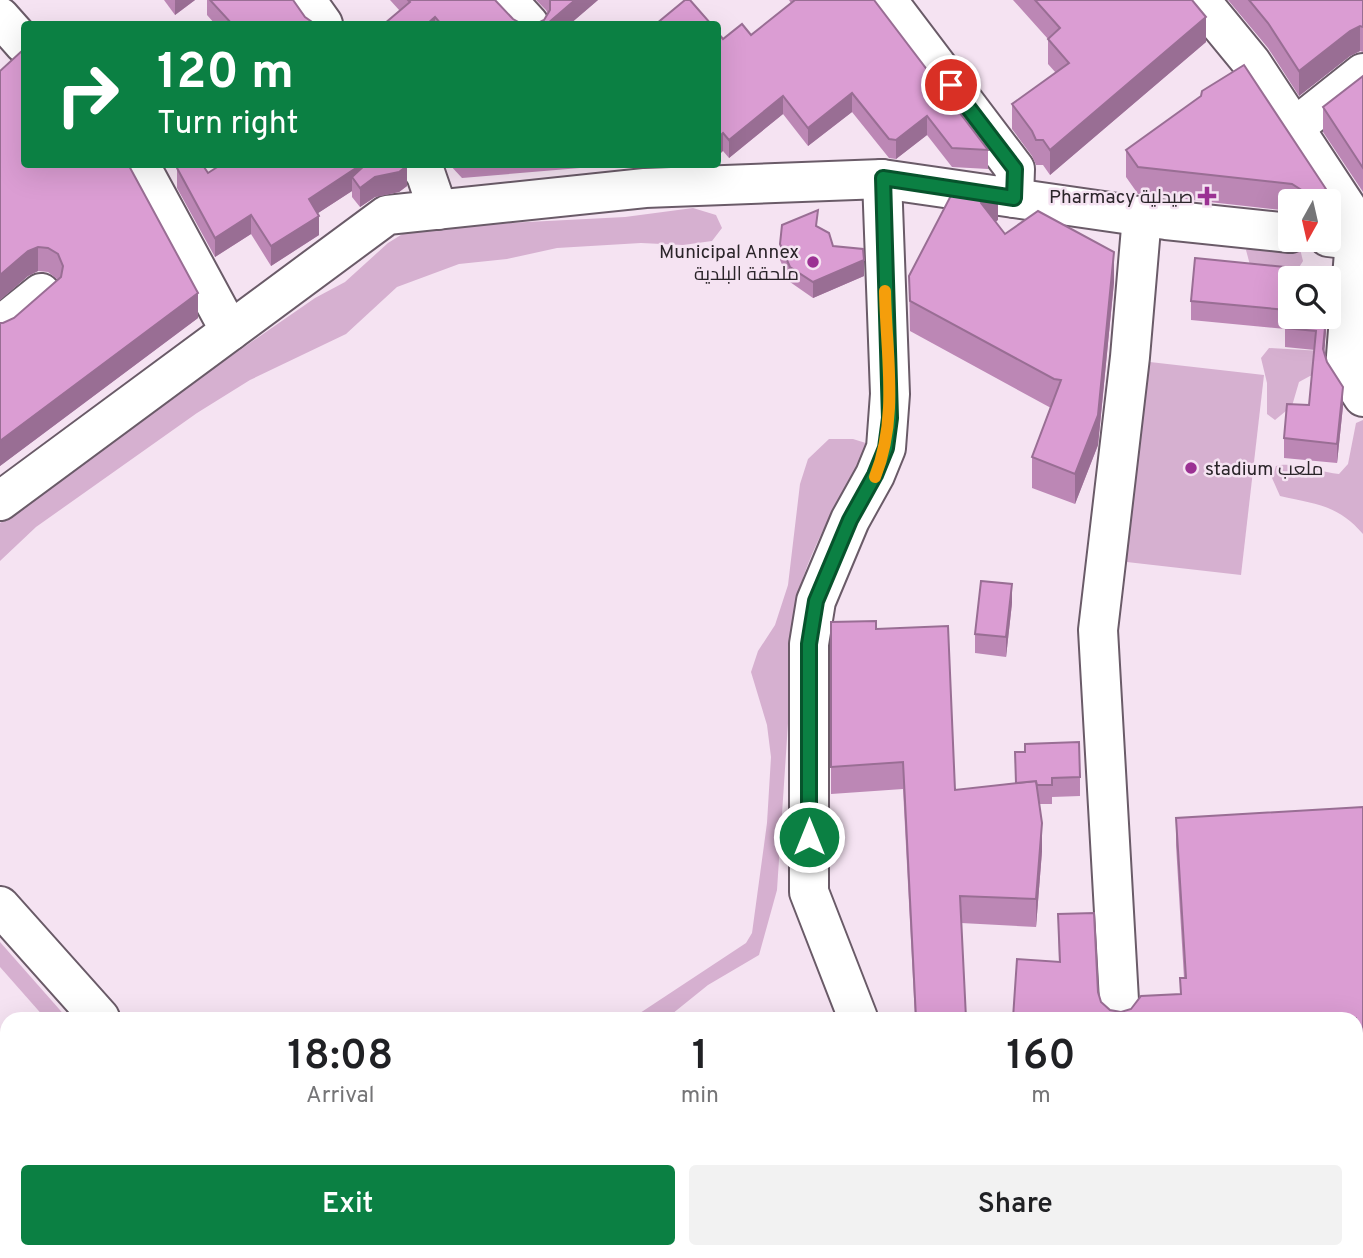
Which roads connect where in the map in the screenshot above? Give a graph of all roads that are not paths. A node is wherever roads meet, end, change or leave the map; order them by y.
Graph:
1 (306, 0) edge
2 (507, 0) edge
3 (887, 0) edge
4 (1205, 2) edge
5 (0, 17) edge
6 (321, 21) edge
7 (525, 21) edge
8 (21, 41) edge
9 (1363, 73) edge
10 (1295, 127) junction
11 (138, 168) edge
12 (422, 168) edge
13 (650, 176) edge
14 (883, 178) junction
15 (1014, 198) junction
16 (438, 210) junction
17 (1154, 218) junction
18 (1278, 232) edge
19 (1349, 239) edge
20 (41, 293) edge
21 (0, 327) edge
22 (230, 331) junction
23 (1363, 397) edge
24 (0, 501) edge
25 (0, 906) edge
26 (95, 1012) edge
27 (856, 1012) edge
28 (1120, 1012) edge

1 - 6 street
2 - 7 street
3 - 15 street
4 - 10 street
5 - 8 street
9 - 10 street
10 - 19 street
11 - 22 street
12 - 16 street
13 - 14 street
13 - 16 street
14 - 15 street
14 - 27 street
15 - 17 street
16 - 22 street
17 - 18 street
17 - 28 street
19 - 23 street
20 - 21 street
22 - 24 street
25 - 26 street

